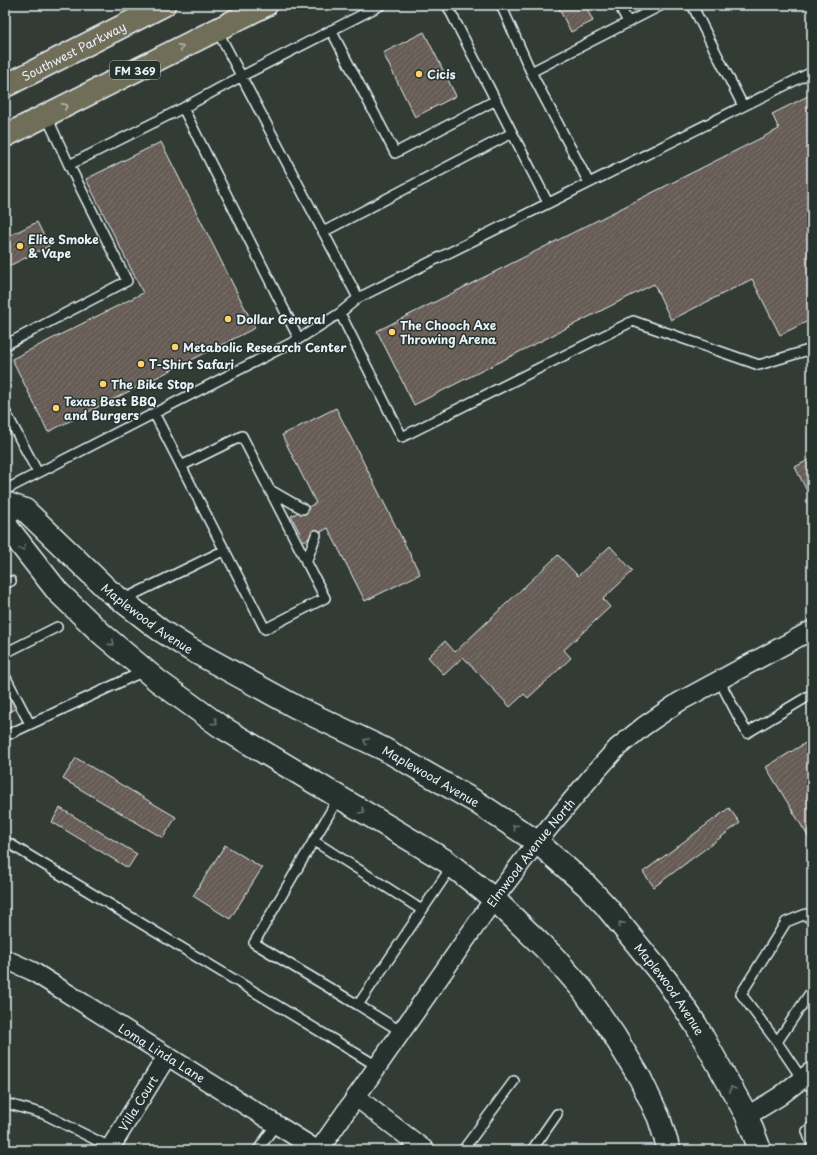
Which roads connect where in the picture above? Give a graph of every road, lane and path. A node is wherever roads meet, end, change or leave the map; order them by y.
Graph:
1 (164, 5) edge
2 (266, 5) edge
3 (381, 5) edge
4 (447, 5) edge
5 (501, 5) edge
6 (619, 5) edge
7 (662, 5) edge
8 (692, 5) edge
9 (628, 22) junction
10 (217, 30) junction
11 (331, 30) junction
12 (531, 72) junction
13 (812, 72) edge
14 (242, 76) junction
15 (5, 86) edge
16 (496, 100) junction
17 (743, 106) junction
18 (183, 108) junction
19 (46, 115) junction
20 (512, 133) junction
21 (5, 136) edge
22 (69, 165) junction
23 (589, 183) junction
24 (548, 203) junction
25 (324, 232) junction
26 (358, 298) junction
27 (340, 313) junction
28 (299, 339) junction
29 (5, 345) edge
30 (812, 349) edge
31 (5, 411) edge
32 (154, 413) junction
33 (181, 466) junction
34 (38, 473) junction
35 (5, 490) edge
36 (270, 490) junction
37 (5, 502) edge
38 (303, 509) dead end
39 (5, 515) edge
40 (316, 535) dead end
41 (225, 550) junction
42 (306, 563) junction
43 (121, 601) junction
44 (57, 627) dead end
45 (812, 630) edge
46 (5, 653) edge
47 (145, 670) junction
48 (5, 676) edge
49 (719, 680) junction
50 (812, 694) edge
51 (30, 724) junction
52 (5, 736) edge
53 (339, 797) junction
54 (5, 841) edge
55 (314, 841) junction
56 (537, 842) junction
57 (452, 866) junction
58 (494, 899) junction
59 (422, 910) junction
60 (812, 921) edge
61 (5, 959) edge
62 (812, 990) edge
63 (358, 1005) junction
64 (402, 1032) junction
65 (776, 1042) junction
66 (167, 1056) junction
67 (377, 1066) junction
68 (809, 1080) edge
69 (514, 1081) dead end
70 (356, 1097) junction
71 (5, 1103) edge
72 (557, 1114) dead end
73 (747, 1116) junction
74 (276, 1124) junction
75 (812, 1127) edge
76 (812, 1146) edge
77 (109, 1148) edge
78 (258, 1150) edge
79 (318, 1150) edge
80 (425, 1150) edge
81 (463, 1150) edge
82 (532, 1150) edge
83 (669, 1150) edge
84 (760, 1150) edge

1 - 15 main road, Southwest Parkway
2 - 10 main road, FM 369
3 - 11 lane
4 - 16 lane
5 - 12 lane
6 - 9 lane
7 - 9 lane
8 - 17 lane
9 - 12 lane
10 - 14 lane
19 -> 10 main road, FM 369
11 - 14 lane
11 - 16 lane
12 - 23 lane
13 - 17 lane
14 - 18 lane
14 - 25 lane
16 - 20 lane
17 - 23 lane
18 - 22 lane
18 - 28 lane
19 - 21 main road, FM 369
19 - 22 lane
20 - 24 lane
20 - 25 lane
22 - 29 lane
23 - 24 lane
24 - 26 lane
25 - 26 lane
26 - 27 lane
27 - 28 lane
27 - 30 lane
28 - 32 lane
31 - 34 lane
32 - 33 lane
32 - 34 lane
33 - 36 lane
33 - 41 lane
34 - 35 lane
36 - 38 lane
36 - 42 lane
37 - 43 street, Maplewood Avenue
39 -> 47 street
40 - 42 lane
41 - 42 lane
41 - 43 lane
56 -> 43 street, Maplewood Avenue
44 - 46 lane
45 - 49 street, Elmwood Avenue North
47 - 51 lane
47 -> 53 street
48 - 51 lane
49 - 50 lane
49 - 56 street, Elmwood Avenue North
51 - 52 lane
53 - 55 lane
53 -> 57 street
54 - 67 lane
55 - 59 lane
55 - 63 lane
56 - 58 street, Elmwood Avenue North
73 -> 56 street, Maplewood Avenue
57 - 58 street
57 - 59 lane
58 - 64 street, Elmwood Avenue North
58 - 83 street
59 - 63 lane
60 - 65 lane
61 - 66 street, Loma Linda Lane
62 - 65 lane
63 - 64 lane
64 - 67 street, Elmwood Avenue North
65 - 68 lane
66 - 74 street, Loma Linda Lane
66 - 77 street, Villa Court
67 - 70 street, Elmwood Avenue North
68 - 73 street
69 - 81 lane
70 - 79 street, Elmwood Avenue North
70 - 80 street
71 - 77 lane
72 - 82 lane
73 - 84 street, Maplewood Avenue
74 - 78 lane
74 - 79 street, Loma Linda Lane
75 - 76 lane

